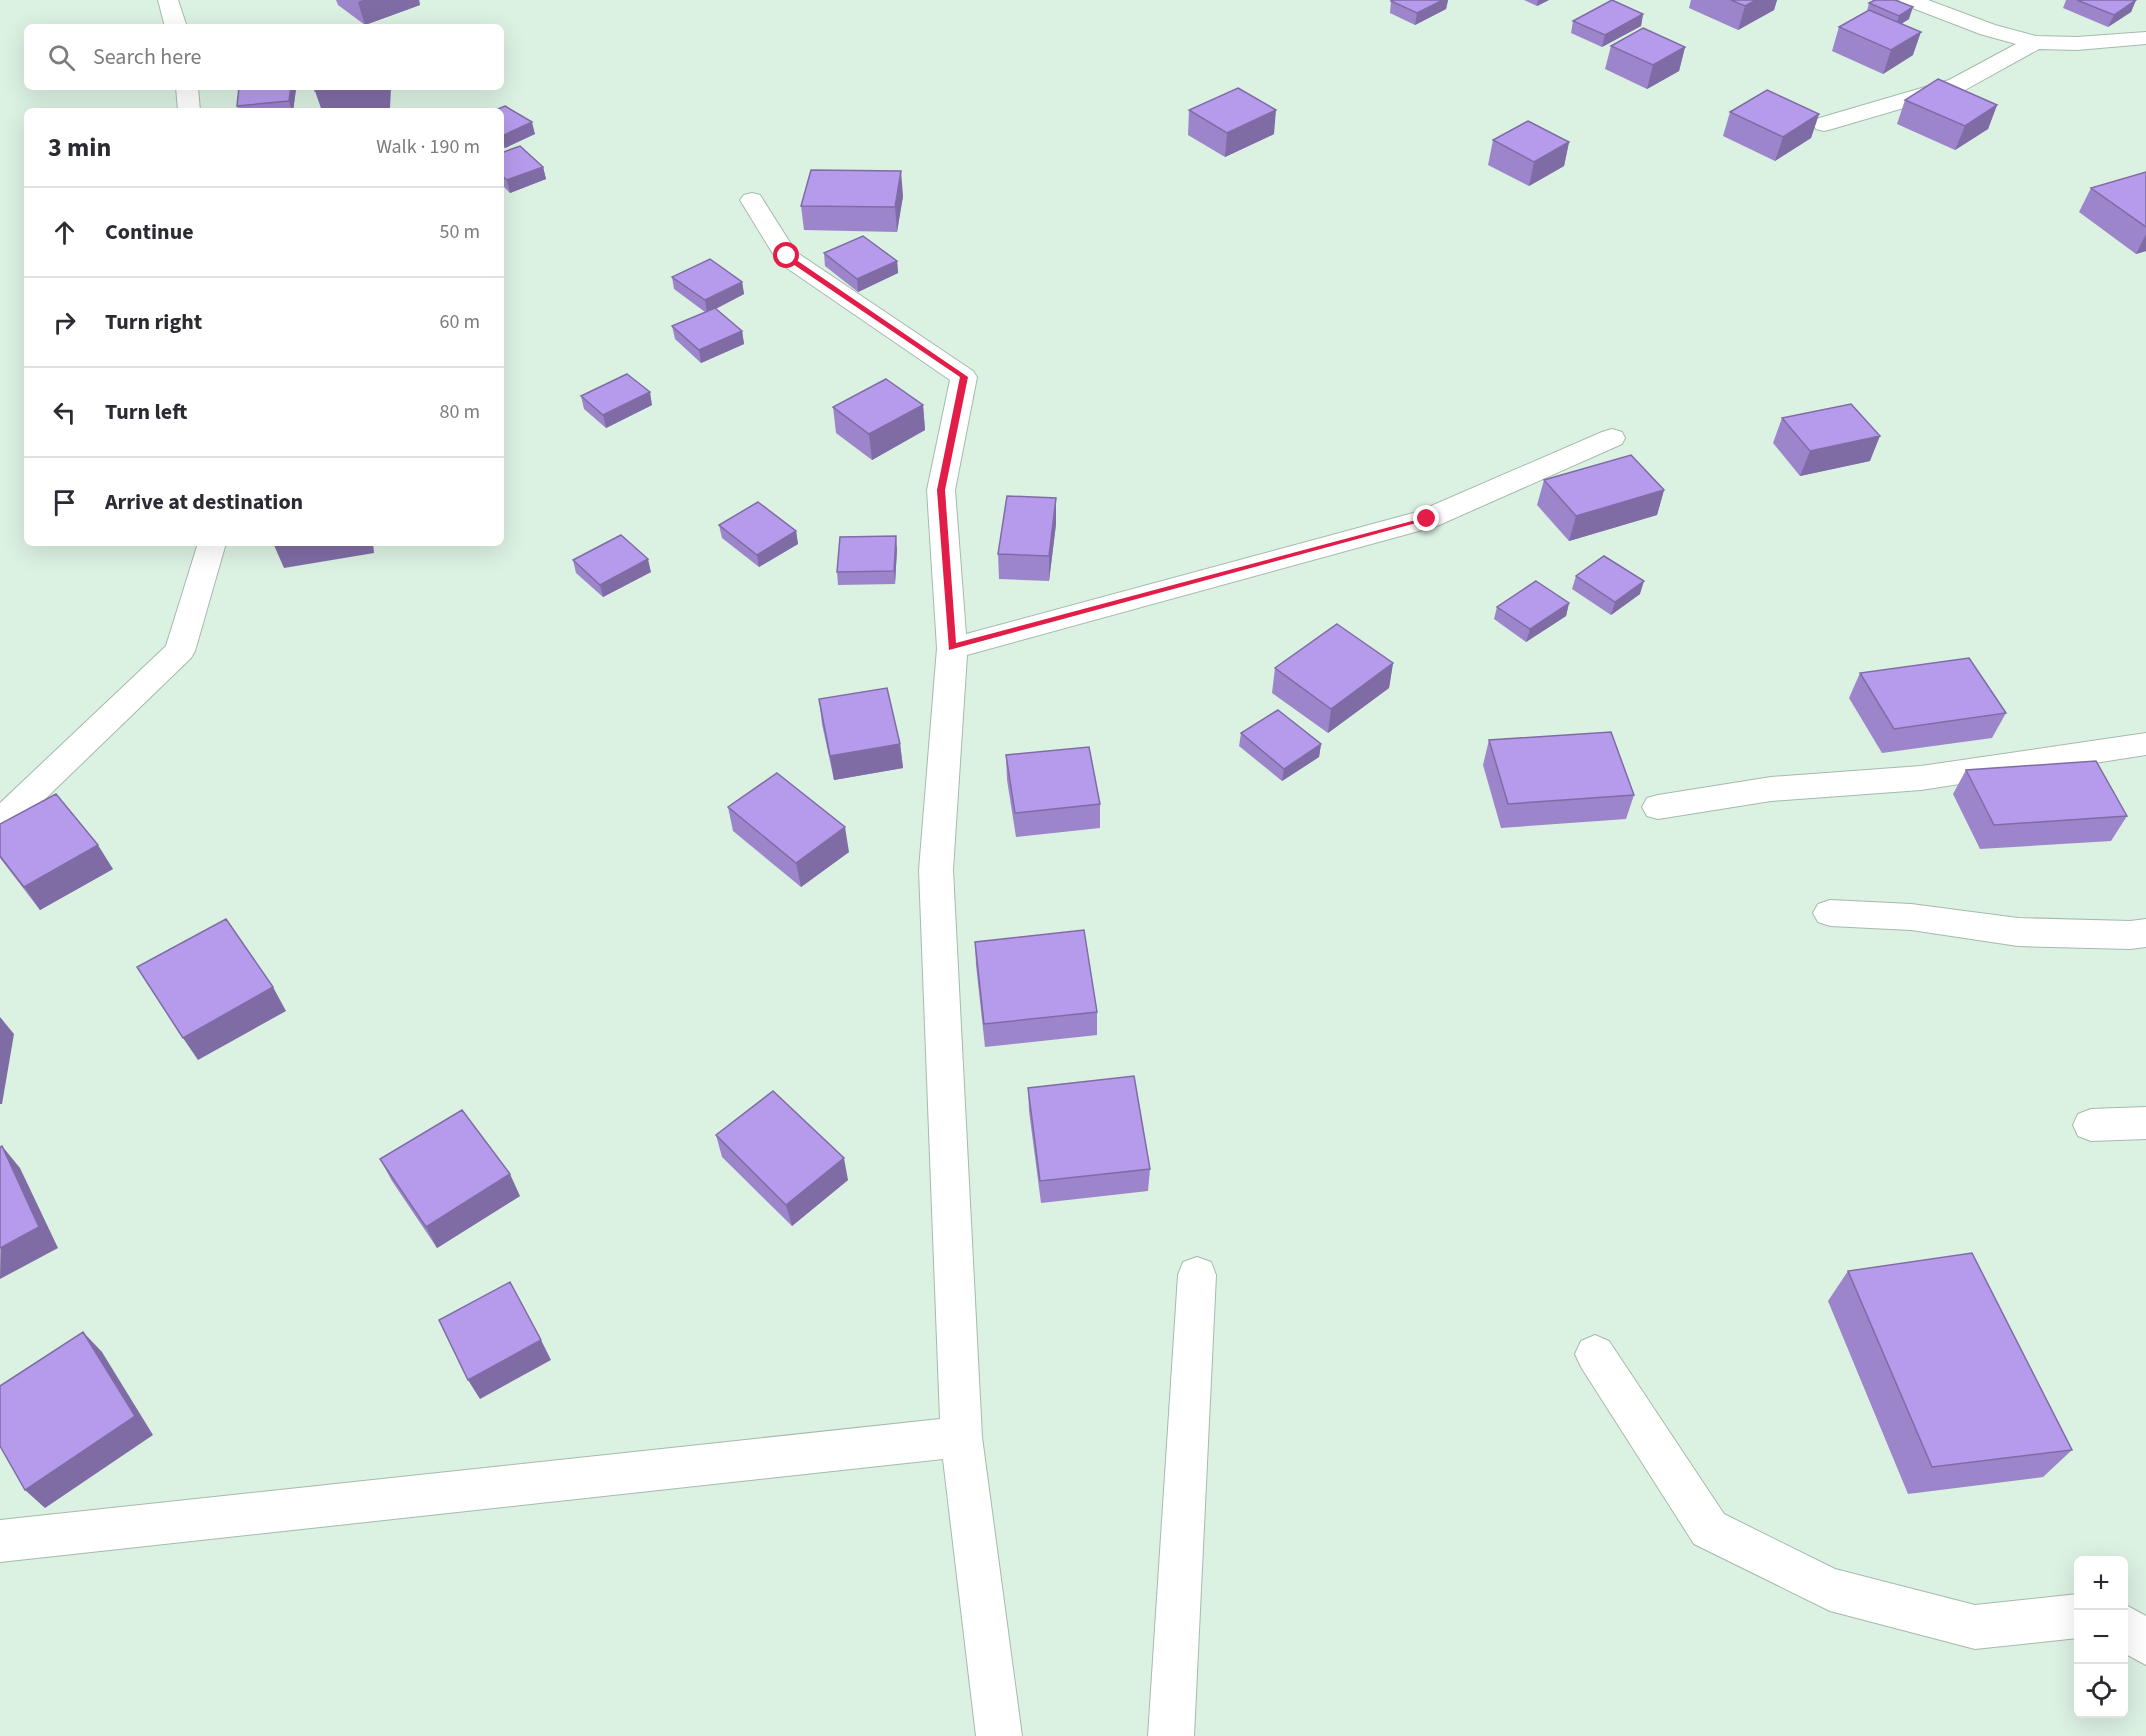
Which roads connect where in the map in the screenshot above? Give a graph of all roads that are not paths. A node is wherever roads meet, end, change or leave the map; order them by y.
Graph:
1 (168, 0) edge
2 (1909, 0) edge
3 (175, 24) edge
4 (2146, 38) edge
5 (2036, 42) junction
6 (187, 90) edge
7 (189, 108) edge
8 (1824, 124) dead end
9 (752, 200) dead end
10 (1611, 438) dead end
11 (211, 546) edge
12 (952, 648) junction
13 (2146, 744) edge
14 (1658, 807) dead end
15 (0, 823) edge
16 (1830, 913) dead end
17 (2146, 933) edge
18 (2146, 1123) edge
19 (2091, 1125) dead end
20 (1197, 1275) dead end
21 (1595, 1353) dead end
22 (962, 1437) junction
23 (0, 1541) edge
24 (2074, 1617) edge
25 (2128, 1629) edge
26 (2146, 1643) edge
27 (999, 1736) edge
28 (1171, 1736) edge

1 - 3 street
2 - 5 street
4 - 5 street
5 - 8 street
6 - 7 street
9 - 12 street
10 - 12 street
11 - 15 street
12 - 22 street
13 - 14 street
16 - 17 street
18 - 19 street
20 - 28 street
21 - 24 street
22 - 23 street
22 - 27 street
25 - 26 street

